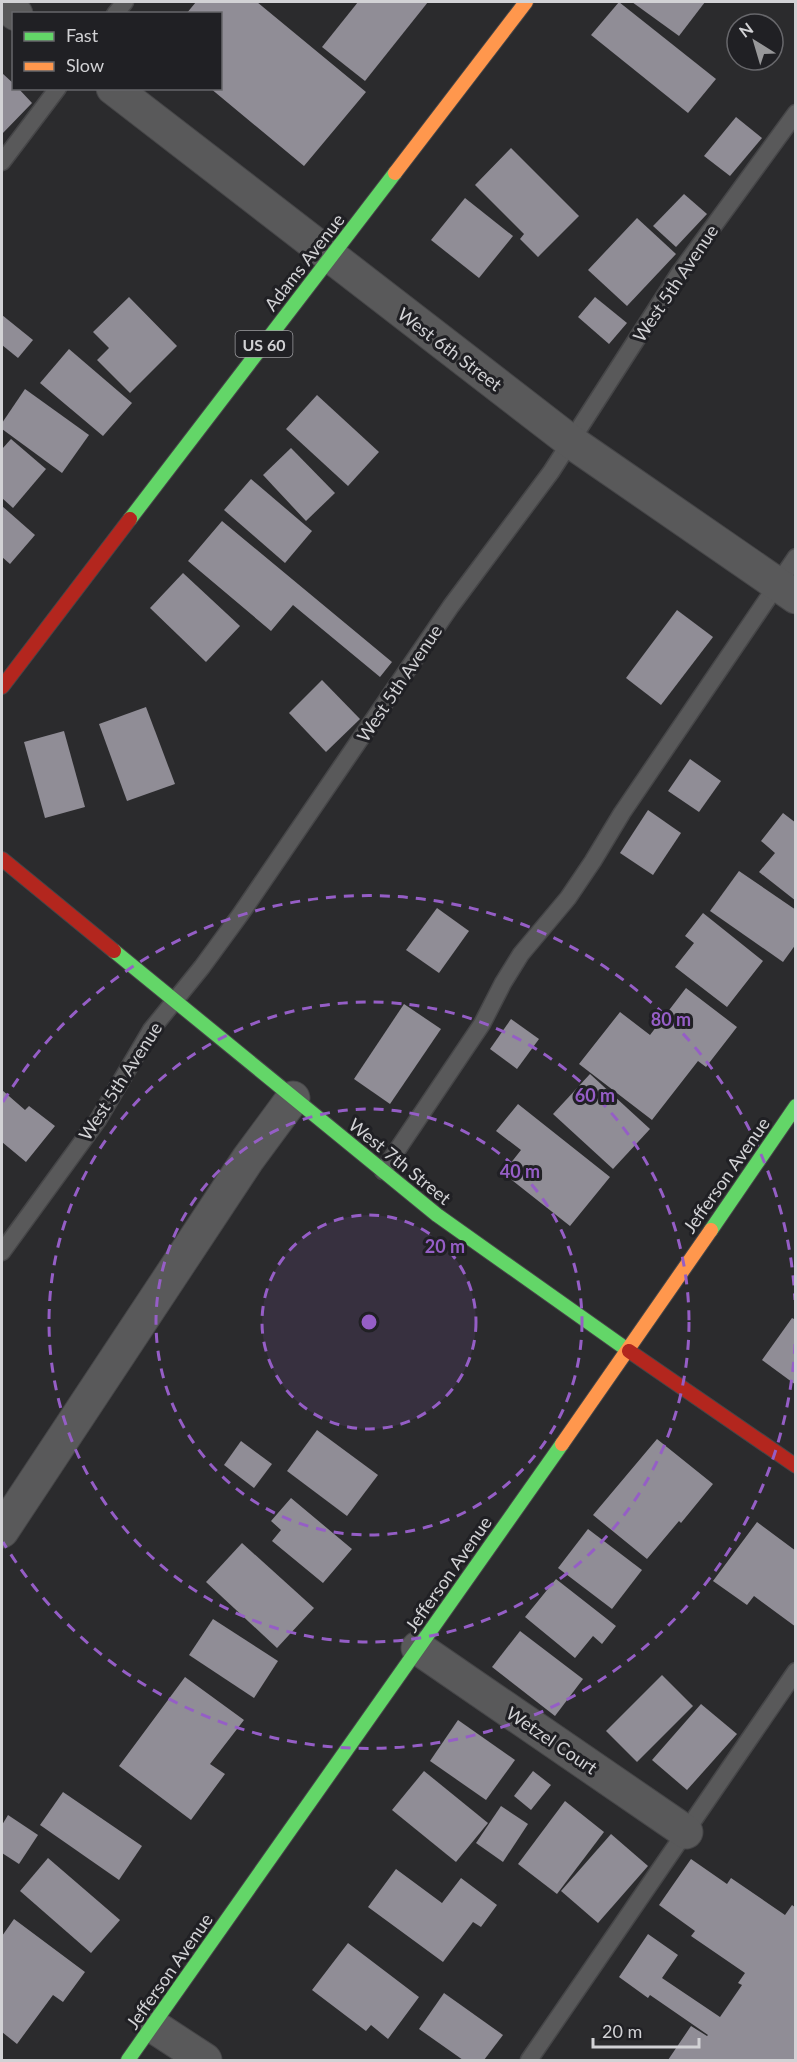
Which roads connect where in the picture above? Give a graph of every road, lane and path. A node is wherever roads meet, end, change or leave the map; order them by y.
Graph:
1 (526, 2) edge
2 (56, 90) edge
3 (117, 90) edge
4 (795, 113) edge
5 (2, 162) edge
6 (330, 257) junction
7 (570, 441) junction
8 (795, 557) edge
9 (786, 590) edge
10 (2, 687) edge
11 (2, 859) edge
12 (174, 1001) junction
13 (293, 1098) junction
14 (795, 1106) edge
15 (383, 1171) junction
16 (2, 1252) edge
17 (628, 1350) junction
18 (795, 1466) edge
19 (2, 1531) edge
20 (418, 1648) junction
21 (795, 1671) edge
22 (686, 1832) junction
23 (153, 2025) junction
24 (128, 2061) edge
25 (205, 2061) edge
26 (529, 2061) edge

1 - 6 street, Adams Avenue / US 60
2 - 5 lane
3 - 6 street, West 6th Street
4 - 7 lane, West 5th Avenue
6 - 7 street, West 6th Street
6 - 10 street, Adams Avenue / US 60
7 - 9 street, West 6th Street
7 - 12 lane, West 5th Avenue
8 - 9 lane
9 - 15 lane
11 - 12 street, West 7th Street
12 - 13 street, West 7th Street
12 - 16 lane, West 5th Avenue
13 - 15 street, West 7th Street
13 - 19 street
14 - 17 street, Jefferson Avenue
15 - 17 street, West 7th Street
17 - 18 street, West 7th Street
17 - 20 street, Jefferson Avenue
20 - 22 street, Wetzel Court
20 - 23 street, Jefferson Avenue
21 - 22 lane
22 - 26 lane
23 - 24 street, Jefferson Avenue
23 - 25 street

